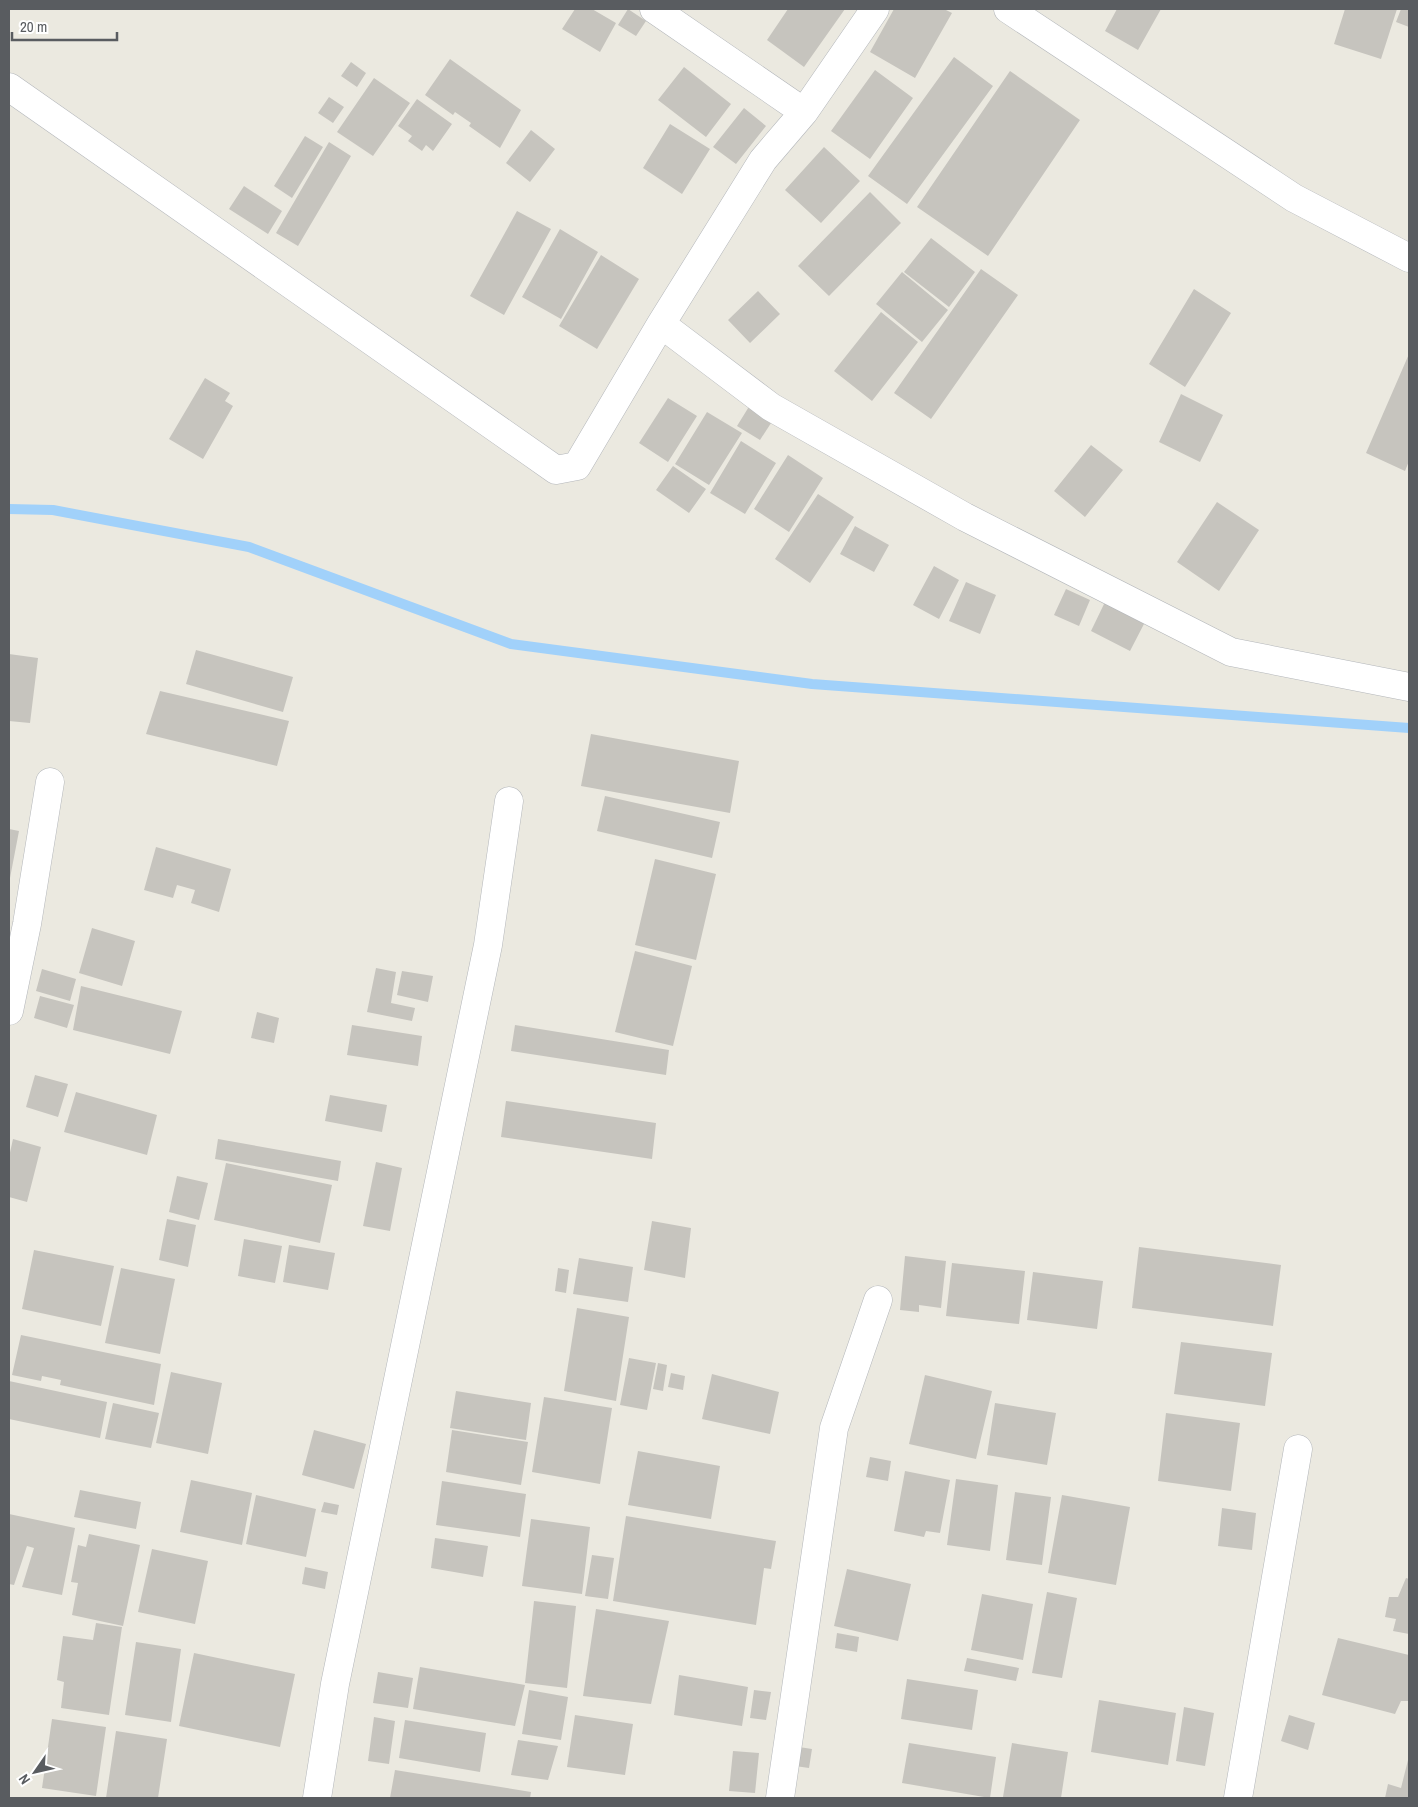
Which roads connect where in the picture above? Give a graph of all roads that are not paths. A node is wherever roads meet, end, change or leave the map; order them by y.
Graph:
1 (654, 9) edge
2 (875, 9) edge
3 (1008, 9) edge
4 (9, 87) edge
5 (804, 112) junction
6 (1409, 258) edge
7 (662, 324) junction
8 (1409, 687) edge
9 (50, 782) dead end
10 (510, 801) dead end
11 (9, 1010) edge
12 (878, 1300) dead end
13 (1298, 1449) dead end
14 (317, 1798) edge
15 (780, 1798) edge
16 (1238, 1798) edge

1 - 5 street
2 - 5 street
3 - 6 street
4 - 7 street
5 - 7 street
7 - 8 street
9 - 11 street
10 - 14 street
12 - 15 street
13 - 16 street

